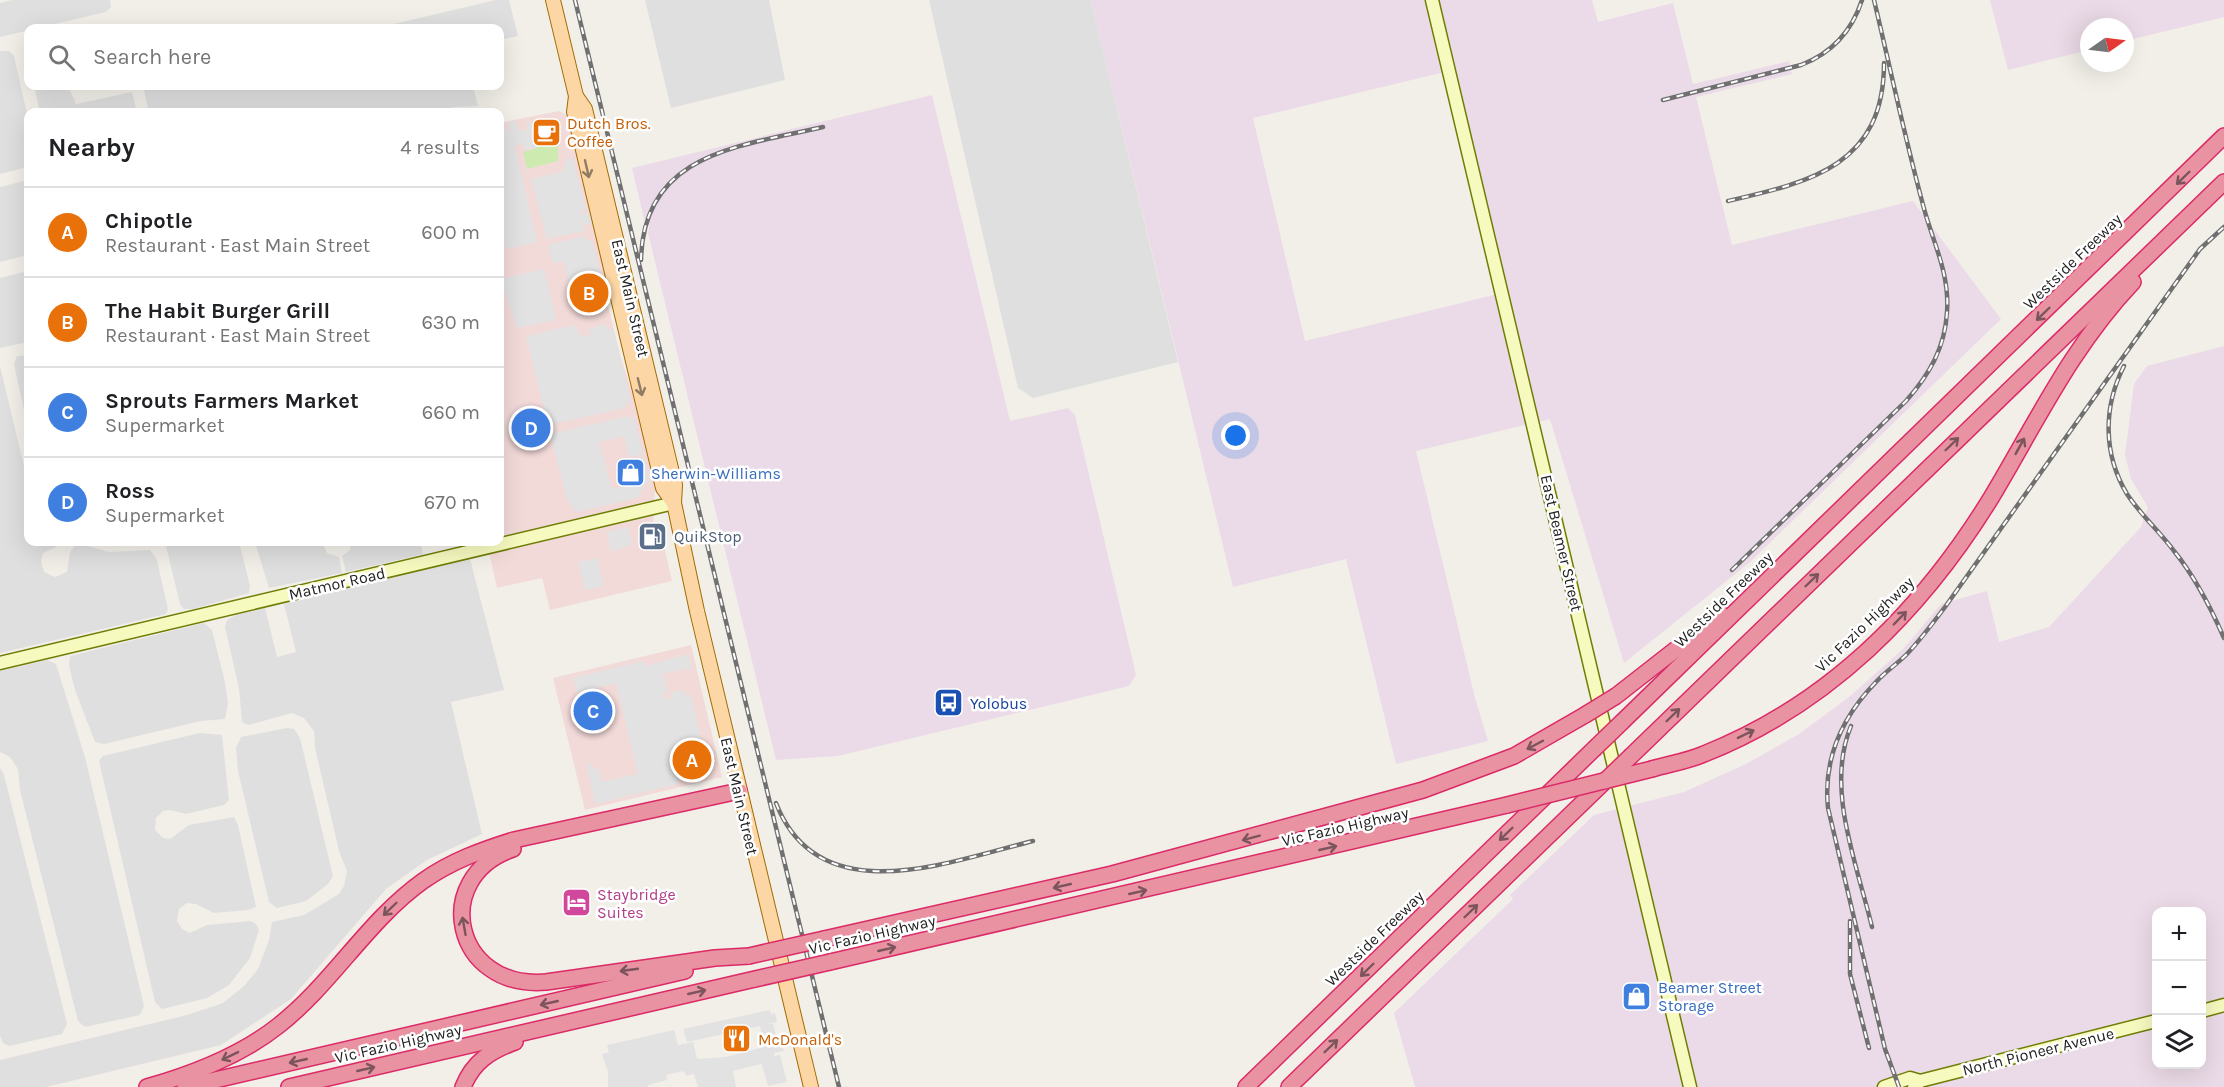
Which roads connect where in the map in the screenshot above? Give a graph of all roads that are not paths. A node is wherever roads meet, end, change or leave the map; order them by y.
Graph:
1 (553, 0) edge
2 (1432, 0) edge
3 (2224, 136) edge
4 (2224, 182) edge
5 (2179, 227) junction
6 (674, 503) junction
7 (504, 543) edge
8 (493, 546) edge
9 (1785, 564) junction
10 (0, 663) edge
11 (738, 791) junction
12 (750, 956) junction
13 (2224, 1005) edge
14 (2206, 1010) edge
15 (578, 1019) junction
16 (2152, 1022) edge
17 (1917, 1084) edge
18 (147, 1087) edge
19 (185, 1087) edge
20 (289, 1087) edge
21 (463, 1087) edge
22 (811, 1087) edge
23 (1245, 1087) edge
24 (1289, 1087) edge
25 (1690, 1087) edge
26 (1884, 1087) edge

1 - 6 main road, East Main Street
2 - 25 street, East Beamer Street
3 -> 9 highway, Westside Freeway
4 - 5 highway
15 -> 5 highway, Vic Fazio Highway, bridge
24 -> 5 highway, bridge
6 - 7 street, Matmor Road
6 - 11 main road, East Main Street
8 - 10 street, Matmor Road
9 -> 12 highway, Vic Fazio Highway, bridge
9 -> 23 highway, Westside Freeway, bridge
12 -> 11 highway
11 -> 18 highway
11 - 22 main road, East Main Street
12 -> 19 highway, Vic Fazio Highway
13 - 14 street
20 -> 15 highway, Vic Fazio Highway
15 - 21 highway
16 - 17 street, North Pioneer Avenue
17 - 26 street, North Pioneer Avenue

